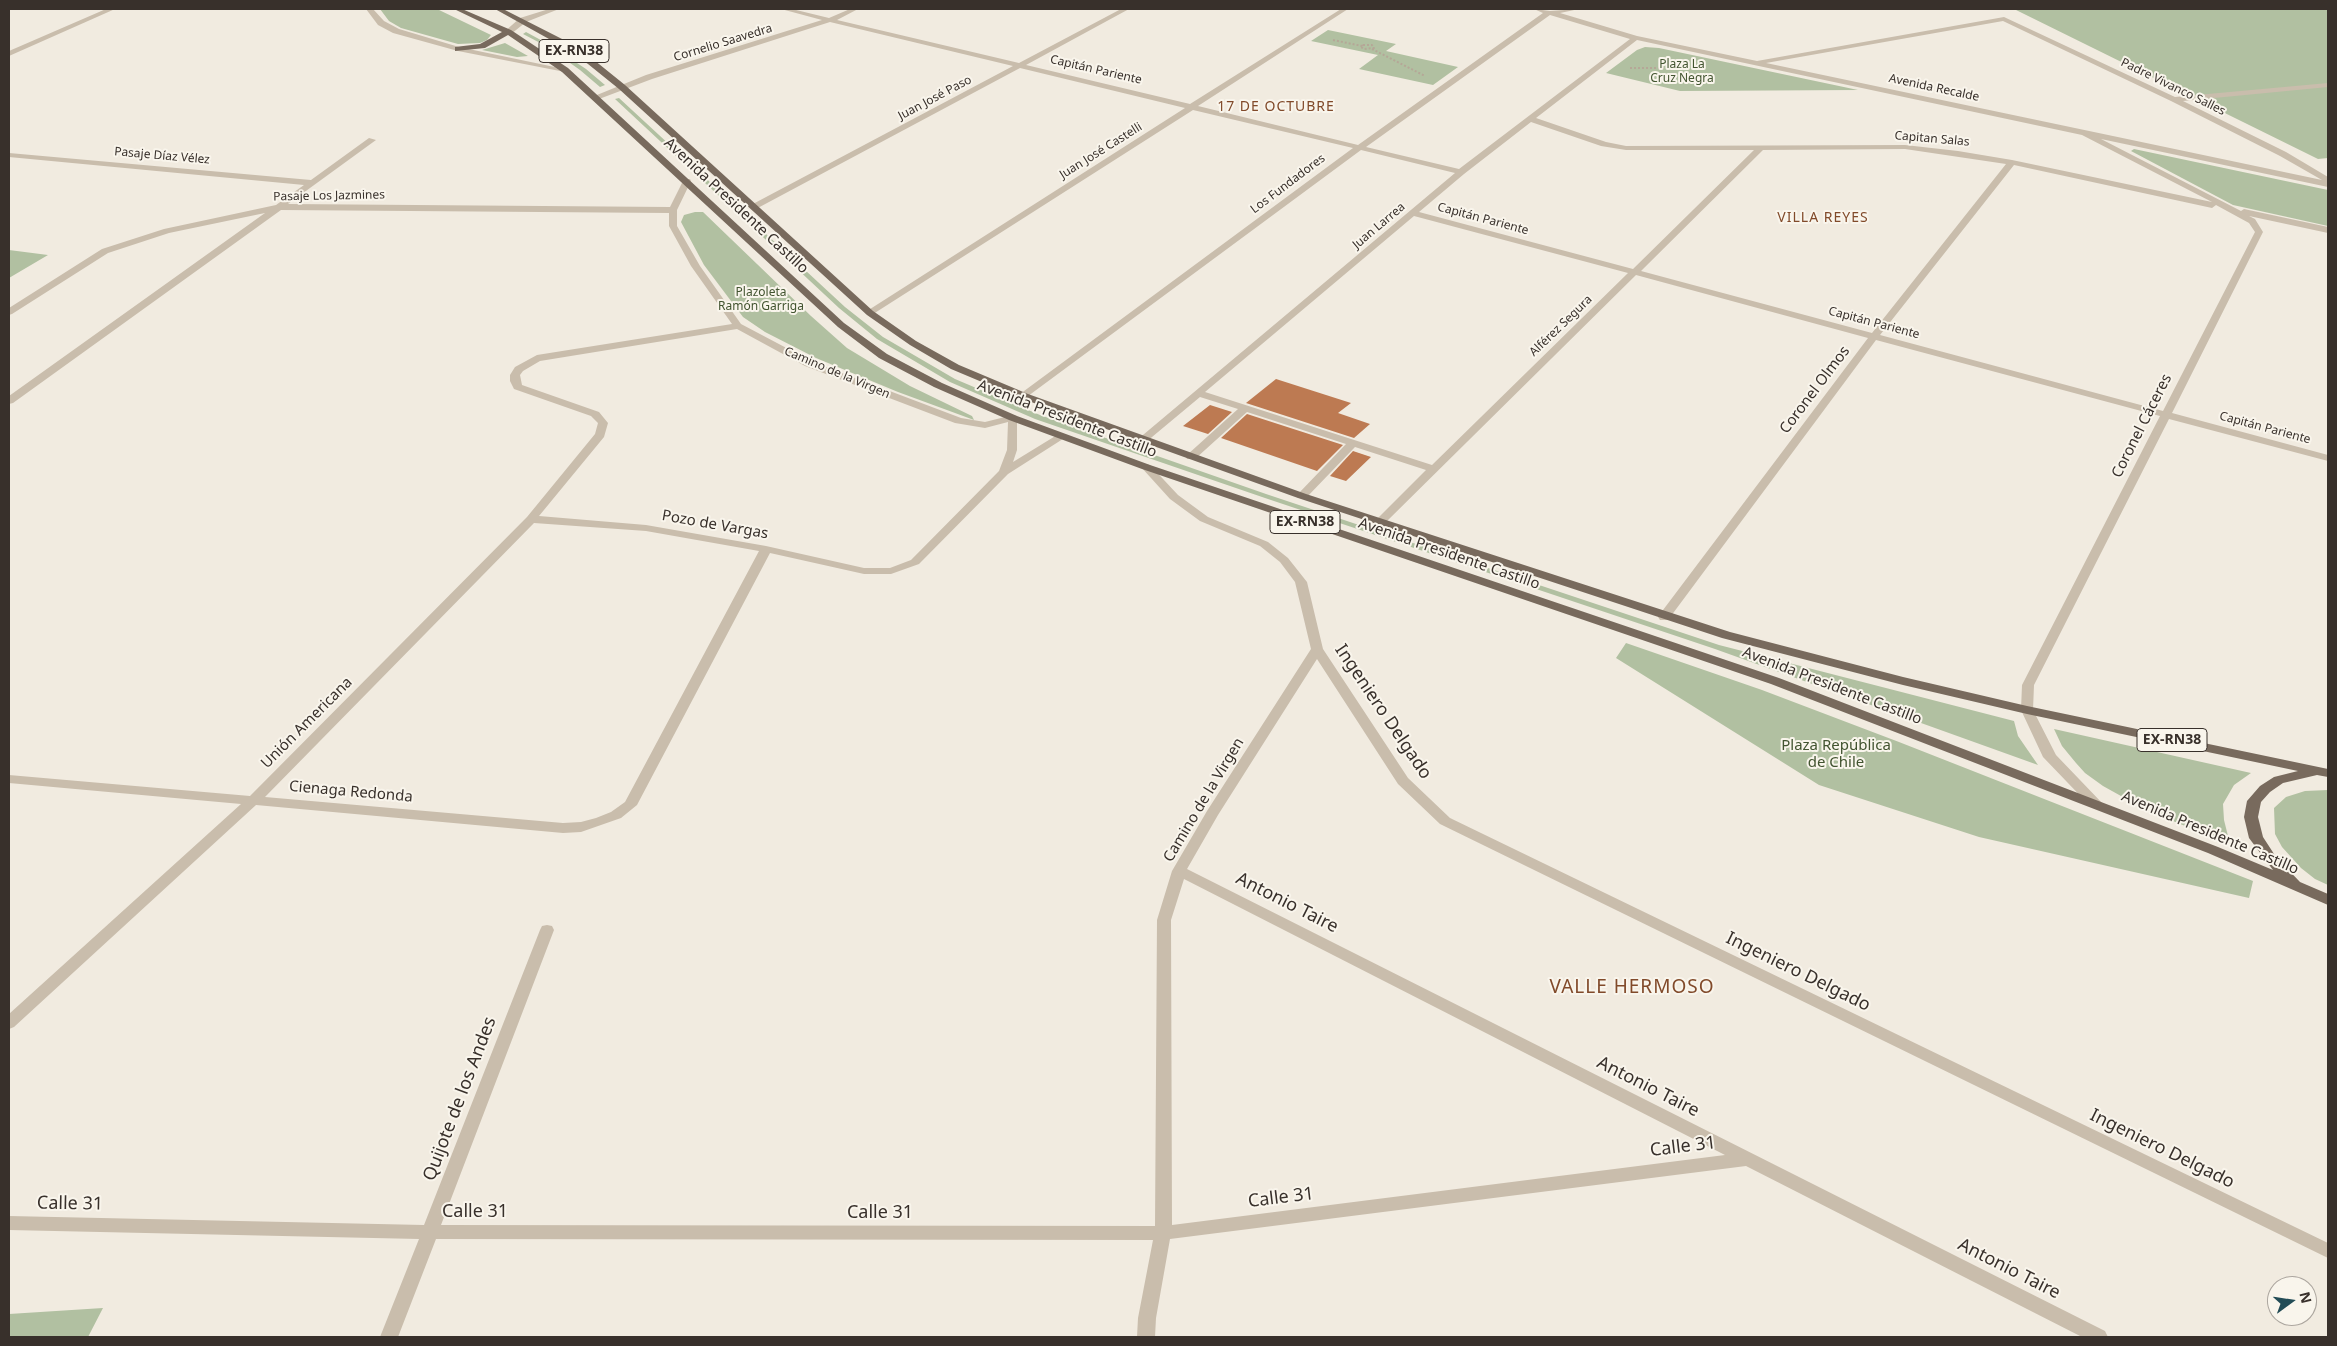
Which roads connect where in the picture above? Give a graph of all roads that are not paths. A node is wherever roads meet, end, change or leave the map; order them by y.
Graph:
1 (111, 9) edge
2 (370, 9) edge
3 (457, 9) edge
4 (498, 9) edge
5 (555, 9) edge
6 (784, 9) edge
7 (855, 9) edge
8 (1126, 9) edge
9 (1345, 9) edge
10 (1537, 9) edge
11 (1576, 9) edge
12 (1549, 13) junction
13 (523, 20) junction
14 (830, 20) junction
15 (508, 32) junction
16 (1636, 38) junction
17 (458, 48) junction
18 (9, 54) edge
19 (1753, 63) junction
20 (1021, 65) junction
21 (565, 70) junction
22 (2328, 85) edge
23 (622, 87) junction
24 (596, 97) junction
25 (2174, 99) junction
26 (1194, 107) junction
27 (1530, 119) junction
28 (2086, 134) junction
29 (372, 140) dead end
30 (1360, 147) junction
31 (1760, 149) junction
32 (9, 155) edge
33 (2012, 162) junction
34 (2328, 168) edge
35 (2312, 170) junction
36 (1461, 172) junction
37 (687, 181) junction
38 (2328, 182) edge
39 (313, 183) junction
40 (279, 207) junction
41 (754, 207) junction
42 (673, 210) junction
43 (2233, 210) junction
44 (1414, 214) junction
45 (2328, 230) edge
46 (1633, 273) junction
47 (9, 312) edge
48 (870, 313) junction
49 (738, 326) junction
50 (1874, 336) junction
51 (1198, 393) junction
52 (1024, 396) junction
53 (9, 401) edge
54 (1246, 408) junction
55 (2166, 415) junction
56 (1013, 418) junction
57 (1061, 437) junction
58 (1142, 440) junction
59 (1353, 443) junction
60 (1191, 457) junction
61 (2328, 458) edge
62 (1146, 467) junction
63 (1433, 469) junction
64 (1004, 472) junction
65 (1302, 496) junction
66 (531, 519) junction
67 (1380, 522) junction
68 (766, 549) junction
69 (1664, 617) junction
70 (1317, 649) junction
71 (2027, 710) junction
72 (2322, 772) edge
73 (9, 779) edge
74 (255, 800) junction
75 (2096, 804) junction
76 (1179, 871) junction
77 (2299, 888) junction
78 (2328, 900) edge
79 (546, 930) dead end
80 (9, 1023) edge
81 (1746, 1159) junction
82 (9, 1223) edge
83 (431, 1232) junction
84 (1163, 1233) junction
85 (2328, 1251) edge
86 (389, 1337) edge
87 (1146, 1337) edge
88 (2099, 1337) edge

1 - 18 street
2 - 17 street
3 - 15 main road, Avenida Presidente Castillo / EX-RN38
4 - 13 main road, Avenida Presidente Castillo / EX-RN38
5 - 13 street
6 - 14 street, Capitán Pariente
7 - 14 street, Cornelio Saavedra
8 - 20 street, Juan José Paso
9 - 26 street, Juan José Castelli
10 - 12 street, Avenida Recalde
11 - 12 street, Los Fundadores
12 - 16 street, Avenida Recalde
12 - 30 street, Los Fundadores
13 - 15 street
13 - 23 main road, Avenida Presidente Castillo / EX-RN38
14 - 20 street, Capitán Pariente
14 - 23 street, Cornelio Saavedra
15 - 17 main road
15 - 21 main road, Avenida Presidente Castillo / EX-RN38
16 - 19 street, Avenida Recalde
16 - 27 street, Juan Larrea
17 - 21 street
19 - 25 street, Padre Vivanco Salles
19 - 28 street, Avenida Recalde
20 - 26 street, Capitán Pariente
20 - 41 street, Juan José Paso
21 - 24 main road, Avenida Presidente Castillo / EX-RN38
22 - 25 street
23 - 24 street, Cornelio Saavedra
23 - 41 main road, Avenida Presidente Castillo / EX-RN38
24 - 37 main road, Avenida Presidente Castillo / EX-RN38
25 - 35 street, Padre Vivanco Salles
26 - 30 street, Capitán Pariente
26 - 48 street, Juan José Castelli
27 - 31 street, Capitan Salas
27 - 36 street, Juan Larrea
28 - 38 street, Avenida Recalde
28 - 43 street, Coronel Cáceres
29 - 39 street
30 - 36 street, Capitán Pariente
30 - 52 street, Los Fundadores
31 - 33 street, Capitan Salas
31 - 46 street, Alférez Segura
32 - 39 street, Pasaje Díaz Vélez
33 - 43 street, Capitan Salas
33 - 50 street, Coronel Olmos
34 - 35 street
35 - 38 street, Padre Vivanco Salles
36 - 44 street, Juan Larrea
37 - 42 street
37 - 56 main road, Avenida Presidente Castillo / EX-RN38
39 - 40 street
40 - 42 street, Pasaje Los Jazmines
40 - 47 street, Pasaje Los Jazmines
40 - 53 street
41 - 48 main road, Avenida Presidente Castillo / EX-RN38
42 - 49 street, Camino de la Virgen
43 - 45 street, Capitan Salas
43 - 55 street, Coronel Cáceres
44 - 46 street, Capitán Pariente
44 - 51 street, Juan Larrea
46 - 50 street, Capitán Pariente
46 - 63 street, Alférez Segura
48 - 52 main road, Avenida Presidente Castillo / EX-RN38
49 - 56 street, Camino de la Virgen
49 - 66 street, Unión Americana
50 - 55 street, Capitán Pariente
50 - 69 street, Coronel Olmos
51 - 54 street
51 - 58 street, Juan Larrea
52 - 58 main road, Avenida Presidente Castillo / EX-RN38
54 - 59 street
54 - 60 street
55 - 61 street, Capitán Pariente
55 - 71 street, Coronel Cáceres
56 - 57 main road, Avenida Presidente Castillo / EX-RN38
56 - 64 street
57 - 62 main road, Avenida Presidente Castillo / EX-RN38
57 - 64 street
58 - 60 main road, Avenida Presidente Castillo / EX-RN38
59 - 63 street
59 - 65 street
60 - 65 main road, Avenida Presidente Castillo / EX-RN38
62 - 70 street
62 - 75 main road, Avenida Presidente Castillo / EX-RN38
63 - 67 street, Alférez Segura
64 - 68 street, Pozo de Vargas
65 - 67 main road, Avenida Presidente Castillo / EX-RN38
66 - 68 street, Pozo de Vargas
66 - 74 street, Unión Americana
67 - 69 main road, Avenida Presidente Castillo / EX-RN38
68 - 74 street, Cienaga Redonda
69 - 71 main road, Avenida Presidente Castillo / EX-RN38
70 - 76 street, Camino de la Virgen
70 - 85 street, Ingeniero Delgado
71 - 72 main road, Avenida Presidente Castillo / EX-RN38
71 - 75 street, Coronel Cáceres
72 - 77 main road, EX-RN38
73 - 74 street, Cienaga Redonda
74 - 80 street, Unión Americana
75 - 77 main road, Avenida Presidente Castillo / EX-RN38
76 - 81 street, Antonio Taire
76 - 84 street, Camino de la Virgen
77 - 78 main road, EX-RN38
79 - 83 street, Quijote de los Andes
81 - 84 street, Calle 31
81 - 88 street, Antonio Taire
82 - 83 street, Calle 31
83 - 84 street, Calle 31
83 - 86 street, Quijote de los Andes
84 - 87 street, Camino de la Virgen

